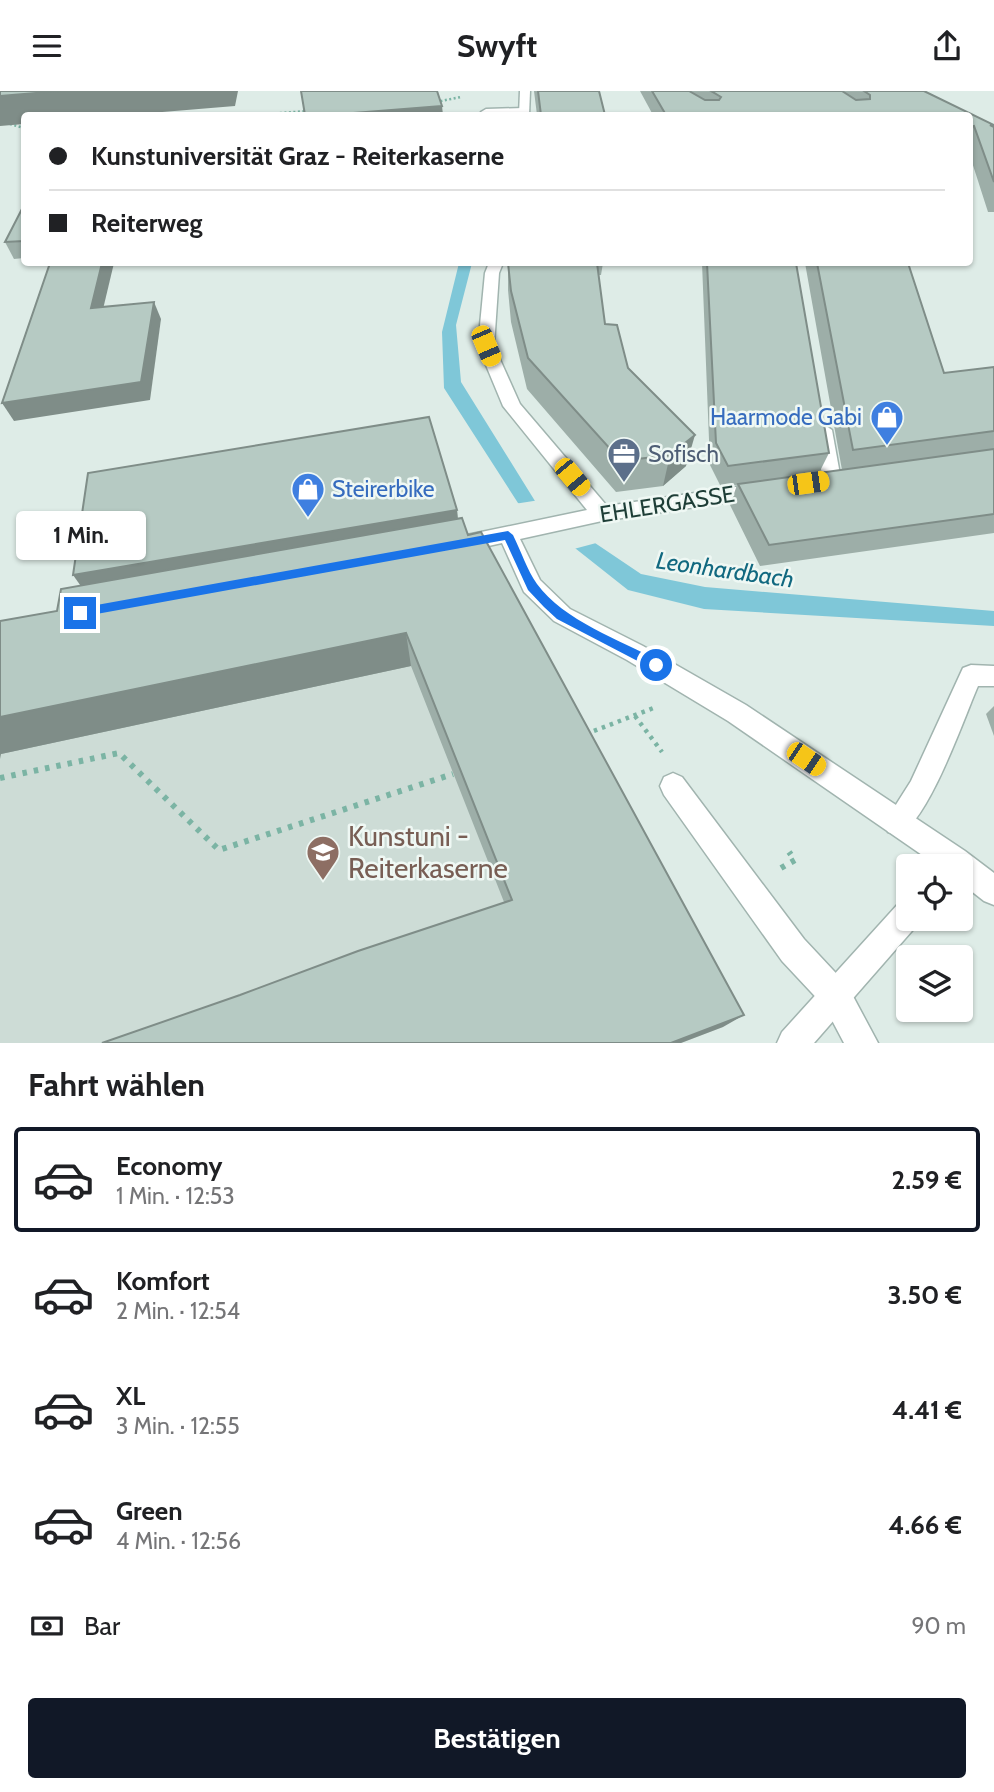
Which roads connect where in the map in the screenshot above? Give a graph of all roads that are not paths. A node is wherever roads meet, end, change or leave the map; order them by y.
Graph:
1 (525, 91) edge
2 (520, 112) edge
3 (495, 266) edge
4 (820, 412) edge
5 (831, 480) edge
6 (779, 487) edge
7 (592, 516) junction
8 (508, 535) junction
9 (442, 548) edge
10 (994, 676) edge
11 (673, 786) dead end
12 (898, 822) junction
13 (939, 854) edge
14 (973, 878) edge
15 (994, 891) edge
16 (896, 928) edge
17 (836, 996) junction
18 (793, 1043) edge
19 (862, 1043) edge

1 - 2 street
3 - 7 street
4 - 5 street
6 - 7 street, EHLERGASSE
7 - 8 street, EHLERGASSE
8 - 9 street, EHLERGASSE
8 - 12 street
10 - 12 street
11 - 17 street
12 - 13 street
14 - 15 street
16 - 17 street
17 - 18 street
17 - 19 street

